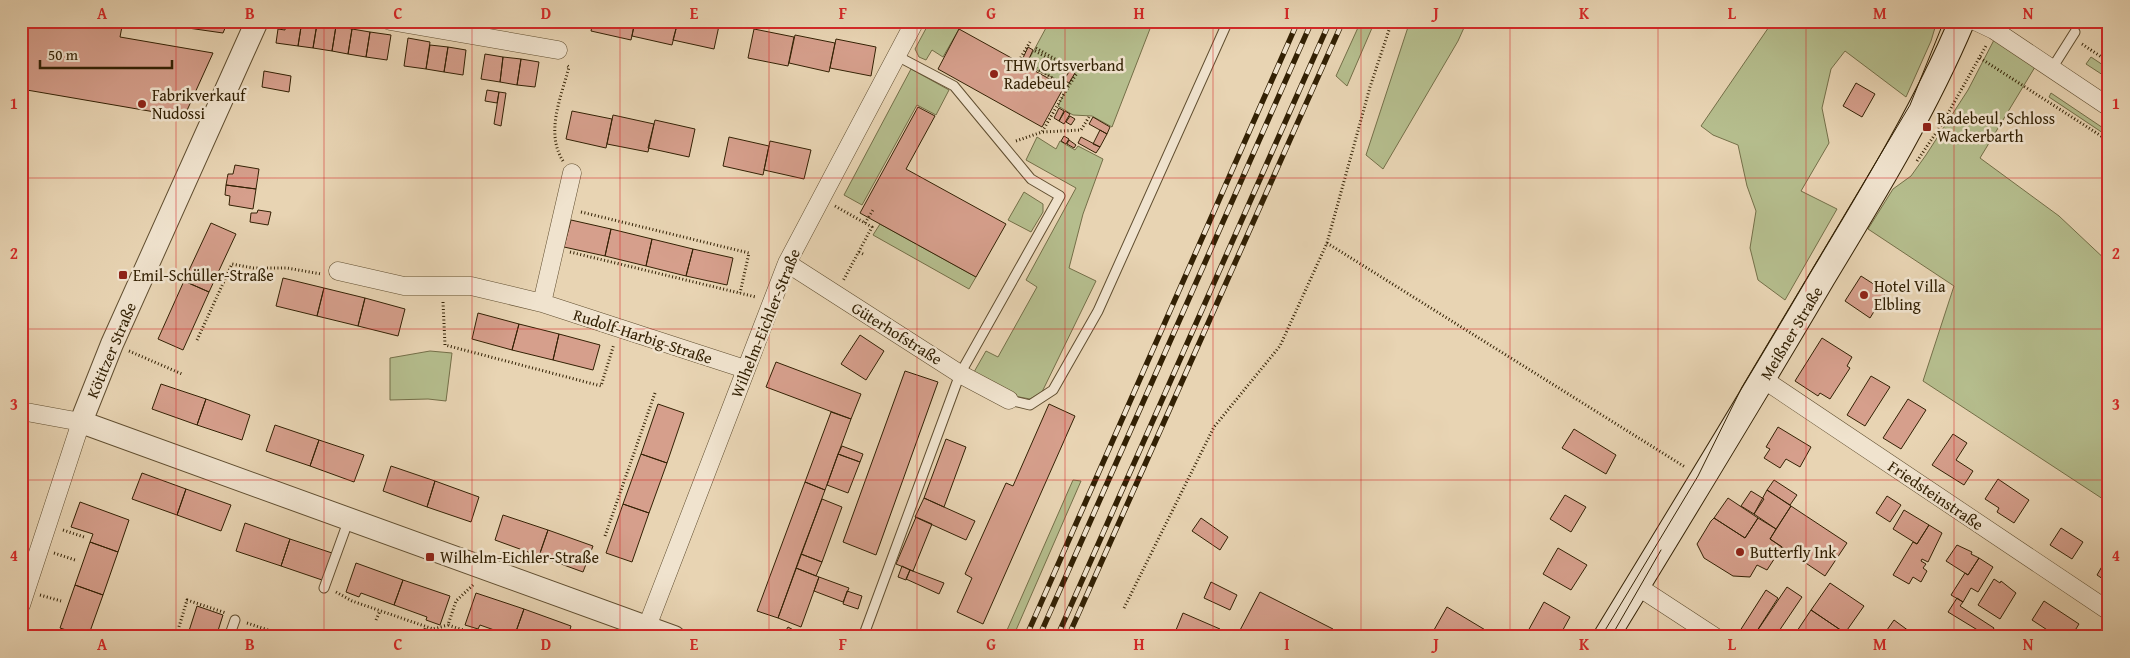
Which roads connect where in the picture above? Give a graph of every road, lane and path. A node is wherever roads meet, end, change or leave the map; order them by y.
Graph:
1 (258, 21) edge
2 (390, 21) edge
3 (915, 21) edge
4 (1228, 21) edge
5 (1392, 21) edge
6 (1962, 21) edge
7 (1975, 21) edge
8 (1994, 30) junction
9 (2073, 35) joint
10 (1030, 42) dead end
11 (558, 50) dead end
12 (1036, 50) dead end
13 (897, 56) junction
14 (1980, 58) junction
15 (2109, 62) edge
16 (569, 67) dead end
17 (1066, 67) dead end
18 (2051, 70) junction
19 (1076, 73) dead end
20 (1068, 87) junction
21 (2109, 107) edge
22 (1089, 117) dead end
23 (1042, 132) junction
24 (2109, 141) edge
25 (1003, 146) junction
26 (1912, 167) dead end
27 (572, 173) joint
28 (822, 199) junction
29 (564, 208) junction
30 (873, 210) dead end
31 (865, 223) junction
32 (1327, 242) junction
33 (554, 249) junction
34 (859, 252) junction
35 (865, 255) dead end
36 (787, 263) junction
37 (338, 271) joint
38 (443, 285) junction
39 (836, 294) junction
40 (542, 302) junction
41 (619, 327) junction
42 (197, 340) dead end
43 (112, 344) junction
44 (745, 369) junction
45 (182, 374) dead end
46 (960, 374) junction
47 (1763, 379) junction
48 (655, 393) dead end
49 (1009, 400) joint
50 (21, 411) edge
51 (81, 422) junction
52 (1702, 478) junction
53 (349, 519) junction
54 (605, 536) dead end
55 (475, 580) dead end
56 (1637, 586) junction
57 (324, 588) joint
58 (21, 605) edge
59 (1124, 608) dead end
60 (380, 611) junction
61 (2109, 611) edge
62 (234, 620) dead end
63 (376, 620) dead end
64 (448, 625) junction
65 (426, 626) junction
66 (646, 631) edge
67 (423, 636) edge
68 (229, 637) edge
69 (484, 637) edge
70 (674, 637) edge
71 (863, 637) edge
72 (1606, 637) edge
73 (1715, 637) edge

1 - 43 street, Kötitzer Straße
2 - 11 street
3 - 13 street, Wilhelm-Eichler-Straße
4 - 49 lane
5 - 32 path
6 - 47 main road, Meißner Straße
7 - 8 street
8 - 14 path
8 - 18 street
9 - 15 path
9 - 18 lane
10 - 20 path
12 - 17 path
13 - 25 lane
13 - 28 street, Wilhelm-Eichler-Straße
14 - 24 path
14 - 26 path
16 - 27 path
18 - 21 street
19 - 20 path
20 - 23 path
22 - 23 path
23 - 25 path
25 - 46 lane
27 - 29 street
28 - 31 path
28 - 36 street, Wilhelm-Eichler-Straße
29 - 33 street
29 - 33 path
30 - 31 path
31 - 34 path
32 - 52 path
32 - 59 path
33 - 40 street
34 - 35 path
34 - 39 path
36 - 39 street, Güterhofstraße
36 - 44 street, Wilhelm-Eichler-Straße
37 - 38 street, Rudolf-Harbig-Straße
37 - 42 path
38 - 40 street, Rudolf-Harbig-Straße
38 - 41 path
39 - 46 street, Güterhofstraße
40 - 41 street, Rudolf-Harbig-Straße
41 - 44 street, Rudolf-Harbig-Straße
43 - 45 path
43 - 51 street, Kötitzer Straße
44 - 66 street, Wilhelm-Eichler-Straße
46 - 49 street, Güterhofstraße
46 - 71 lane
47 - 52 main road, Meißner Straße
47 - 61 street, Friedsteinstraße
48 - 54 path
50 - 51 street
51 - 53 street
51 - 58 street, Kötitzer Straße
52 - 56 main road, Meißner Straße
53 - 57 lane
53 - 66 street
55 - 64 path
56 - 72 main road, Meißner Straße
56 - 73 street
57 - 60 path
60 - 63 path
60 - 65 path
62 - 68 lane
64 - 65 path
64 - 69 path
65 - 67 path
66 - 70 street

